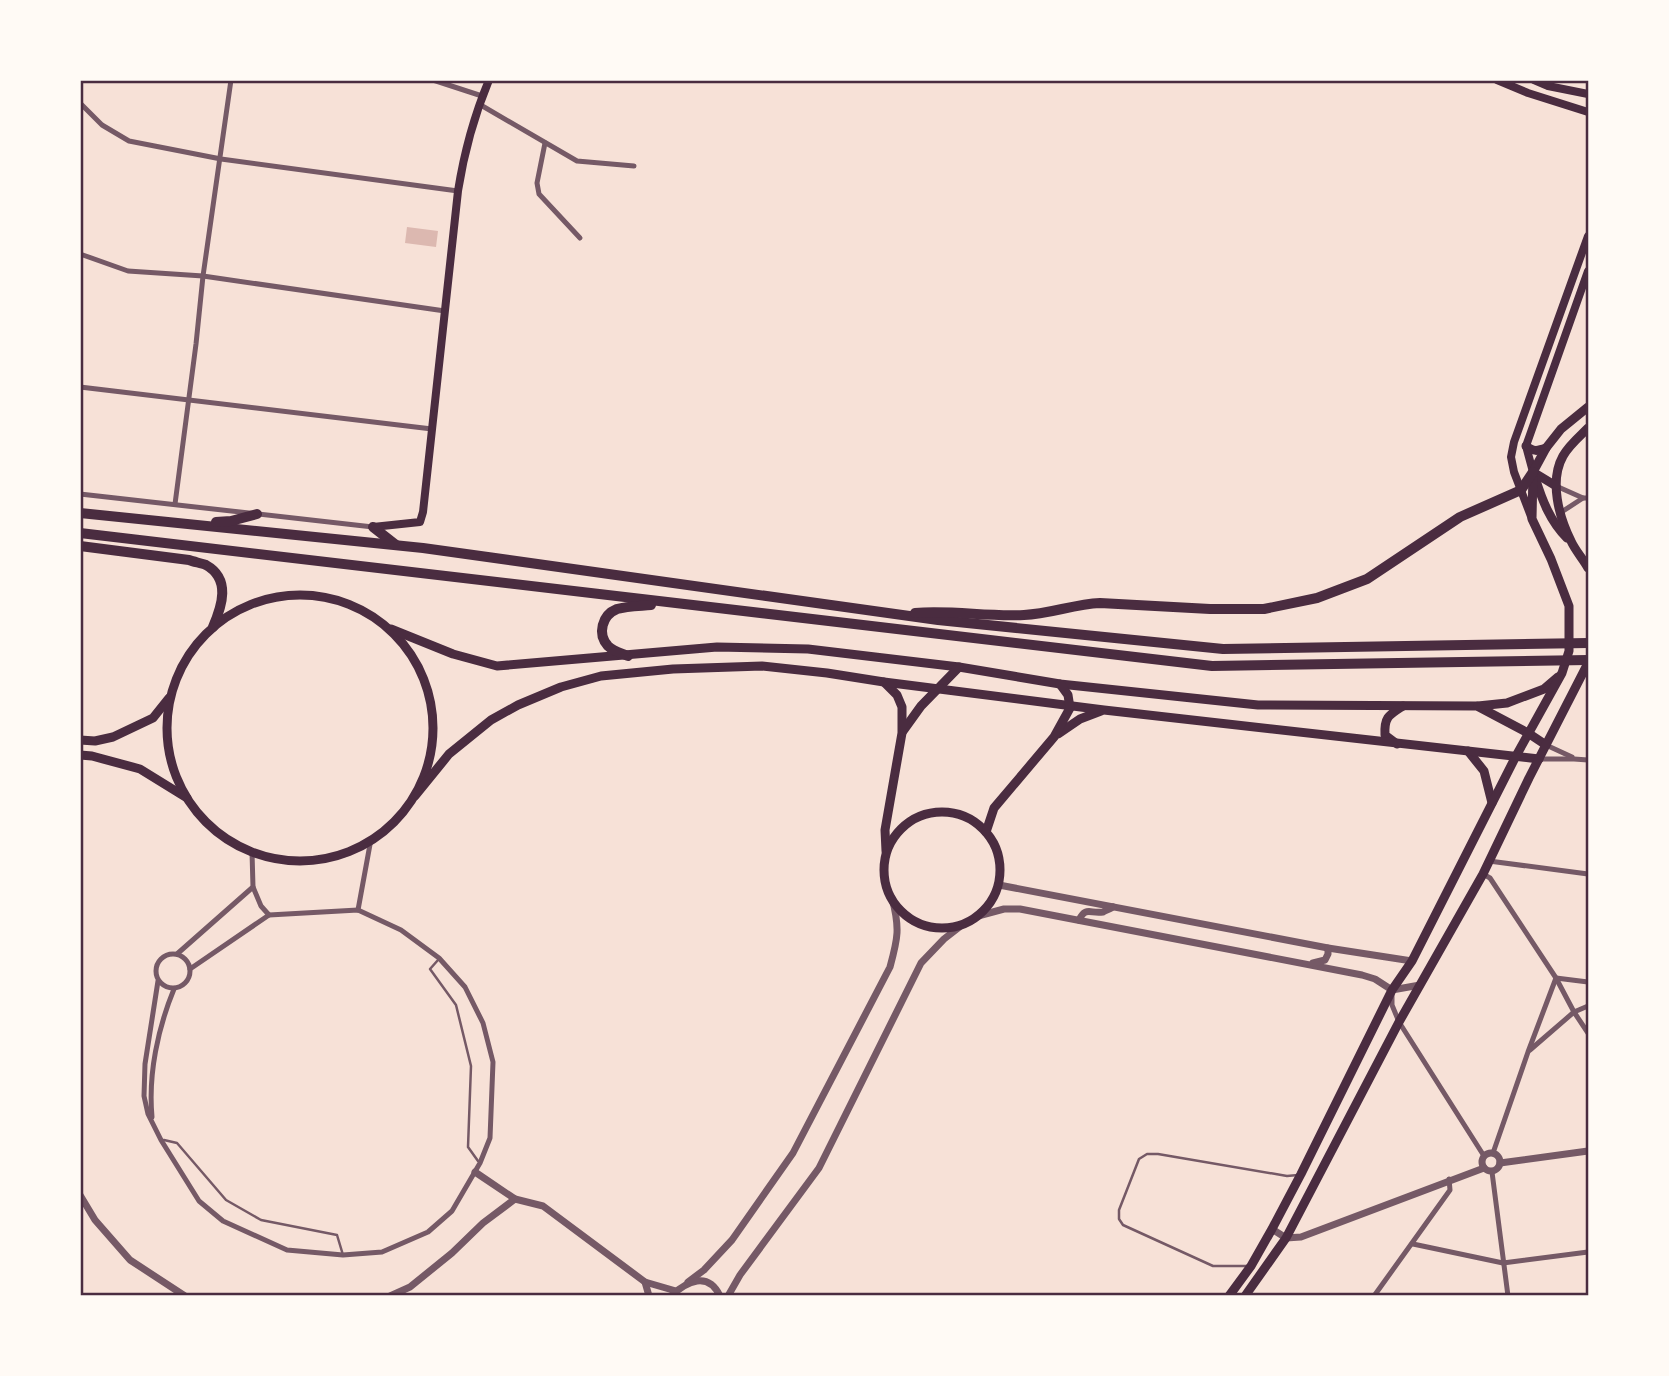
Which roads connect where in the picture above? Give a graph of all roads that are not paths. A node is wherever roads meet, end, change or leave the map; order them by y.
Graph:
1 (231, 80) edge
2 (433, 80) edge
3 (489, 80) edge
4 (1497, 80) edge
5 (1534, 80) edge
6 (1588, 93) edge
7 (481, 100) junction
8 (80, 103) edge
9 (1588, 112) edge
10 (545, 143) junction
11 (221, 159) junction
12 (634, 166) dead end
13 (458, 191) junction
14 (1588, 236) edge
15 (580, 238) dead end
16 (80, 254) edge
17 (1588, 271) edge
18 (203, 276) junction
19 (1566, 300) junction
20 (1576, 304) junction
21 (445, 311) junction
22 (81, 387) edge
23 (188, 400) junction
24 (1588, 407) edge
25 (1588, 428) edge
26 (432, 429) junction
27 (1526, 446) junction
28 (1546, 448) junction
29 (1533, 472) junction
30 (1556, 486) junction
31 (1521, 490) junction
32 (80, 494) edge
33 (1586, 498) edge
34 (176, 504) junction
35 (80, 513) edge
36 (1560, 513) junction
37 (257, 514) junction
38 (1532, 519) junction
39 (178, 523) junction
40 (373, 527) junction
41 (80, 533) edge
42 (1571, 542) junction
43 (396, 545) junction
44 (80, 546) edge
45 (1588, 568) edge
46 (672, 603) junction
47 (900, 615) junction
48 (213, 627) junction
49 (391, 629) junction
50 (1588, 643) edge
51 (628, 656) junction
52 (1588, 665) edge
53 (959, 667) junction
54 (1562, 673) junction
55 (884, 682) junction
56 (1060, 684) junction
57 (937, 689) junction
58 (170, 697) junction
59 (1404, 705) junction
60 (1070, 706) junction
61 (1477, 706) junction
62 (1104, 710) junction
63 (902, 733) junction
64 (1528, 733) junction
65 (1054, 737) junction
66 (80, 740) edge
67 (1398, 744) junction
68 (1546, 744) junction
69 (1468, 751) junction
70 (80, 755) edge
71 (1516, 756) junction
72 (1539, 759) junction
73 (1574, 759) junction
74 (1588, 760) edge
75 (415, 796) junction
76 (187, 798) junction
77 (1492, 803) junction
78 (986, 831) junction
79 (371, 839) junction
80 (252, 852) junction
81 (886, 857) junction
82 (1489, 861) junction
83 (1483, 874) junction
84 (1588, 874) edge
85 (999, 885) junction
86 (253, 887) junction
87 (891, 898) junction
88 (1114, 907) junction
89 (358, 910) junction
90 (269, 915) junction
91 (978, 916) junction
92 (1079, 920) junction
93 (962, 925) junction
94 (1328, 947) junction
95 (177, 954) junction
96 (439, 958) junction
97 (1412, 961) junction
98 (1308, 964) junction
99 (190, 968) junction
100 (1556, 978) junction
101 (158, 981) junction
102 (1588, 982) edge
103 (1420, 985) junction
104 (174, 989) junction
105 (1392, 990) junction
106 (1588, 1006) edge
107 (1574, 1012) junction
108 (1399, 1022) junction
109 (1588, 1032) edge
110 (1528, 1052) junction
111 (152, 1120) junction
112 (161, 1140) junction
113 (1588, 1151) edge
114 (1493, 1153) junction
115 (1484, 1156) junction
116 (480, 1163) junction
117 (1500, 1163) junction
118 (1483, 1168) junction
119 (475, 1172) junction
120 (1492, 1172) junction
121 (1301, 1174) junction
122 (1449, 1180) junction
123 (80, 1195) edge
124 (515, 1199) junction
125 (1272, 1229) junction
126 (1286, 1238) junction
127 (1413, 1244) junction
128 (1588, 1252) edge
129 (344, 1255) junction
130 (1503, 1263) junction
131 (1251, 1266) junction
132 (646, 1282) junction
133 (688, 1282) junction
134 (673, 1293) edge
135 (185, 1296) edge
136 (390, 1296) edge
137 (649, 1296) edge
138 (720, 1296) edge
139 (728, 1296) edge
140 (1229, 1296) edge
141 (1245, 1296) edge
142 (1374, 1296) edge
143 (1508, 1296) edge

1 - 11 street
2 - 7 street
3 - 7 main road
4 - 9 main road
5 - 6 main road
7 - 10 street
7 - 13 main road
8 - 11 street
10 - 12 street
10 - 15 street
11 - 13 street
11 - 18 street
13 - 21 main road
14 - 19 main road
16 - 18 street
17 - 20 main road
18 - 21 street
18 - 23 street
19 - 20 street
19 - 31 main road
20 - 27 main road
21 - 26 main road
22 - 23 street
23 - 26 street
23 - 34 street
24 - 28 main road
25 - 30 main road
26 - 40 main road
27 - 28 main road
27 - 29 main road
28 - 29 main road
29 - 30 main road
29 - 31 highway
29 - 38 main road
29 - 42 main road
30 - 33 street
30 - 36 main road
31 - 38 main road
31 - 47 highway
32 - 34 street
33 - 36 street
34 - 37 street
35 - 39 highway
36 - 42 main road
37 - 39 highway
37 - 40 street
38 - 54 main road
39 - 43 highway
40 - 43 highway
41 - 46 highway
42 - 45 main road
43 - 47 highway
44 - 48 highway
46 - 51 highway
46 - 52 highway
47 - 50 highway
48 - 49 main road
48 - 58 main road
49 - 51 main road
49 - 75 main road
51 - 53 main road
52 - 68 main road
53 - 56 main road
53 - 57 main road
54 - 61 main road
54 - 64 main road
55 - 57 main road
55 - 63 main road
55 - 75 main road
56 - 59 main road
56 - 60 main road
57 - 60 main road
57 - 63 main road
58 - 66 main road
58 - 76 main road
59 - 61 main road
59 - 67 main road
60 - 62 main road
60 - 65 main road
61 - 64 main road
62 - 65 main road
62 - 67 main road
63 - 81 main road
64 - 68 main road
64 - 71 main road
65 - 78 main road
67 - 69 main road
68 - 72 main road
68 - 73 street
69 - 71 main road
69 - 77 main road
70 - 76 main road
71 - 72 main road
71 - 77 main road
72 - 73 street
72 - 82 main road
73 - 74 street
75 - 79 main road
76 - 80 main road
77 - 97 main road
78 - 81 main road
78 - 85 main road
79 - 80 main road
79 - 89 street
80 - 86 street
81 - 87 main road
82 - 83 main road
82 - 84 street
83 - 100 street
83 - 103 main road
85 - 88 street
85 - 91 main road
86 - 90 street
86 - 95 street
87 - 93 main road
87 - 133 street
88 - 92 street
88 - 94 street
89 - 90 street
89 - 96 street
90 - 99 street
91 - 92 street
91 - 93 main road
92 - 98 street
93 - 139 street
94 - 97 street
94 - 98 street
95 - 99 street
95 - 101 street
96 - 116 street
96 - 116 lane
97 - 105 main road
98 - 105 street
99 - 104 street
100 - 102 street
100 - 107 street
100 - 110 street
101 - 104 street
101 - 111 street
103 - 105 street
103 - 108 main road
104 - 111 street
105 - 108 street
105 - 121 main road
106 - 107 street
107 - 109 street
107 - 110 street
108 - 115 street
108 - 126 main road
110 - 114 street
111 - 112 street
112 - 129 lane
112 - 129 street
113 - 117 street
114 - 115 street
114 - 117 street
115 - 118 street
116 - 119 street
117 - 120 street
118 - 120 street
118 - 122 street
119 - 124 street
119 - 129 street
120 - 130 street
121 - 125 main road
121 - 131 lane
122 - 126 street
122 - 127 street
123 - 135 street
124 - 132 street
124 - 136 street
125 - 126 street
125 - 131 main road
126 - 141 main road
127 - 130 street
127 - 142 street
128 - 130 street
130 - 143 street
131 - 140 main road
132 - 134 street
132 - 137 street
133 - 134 street
133 - 138 street

